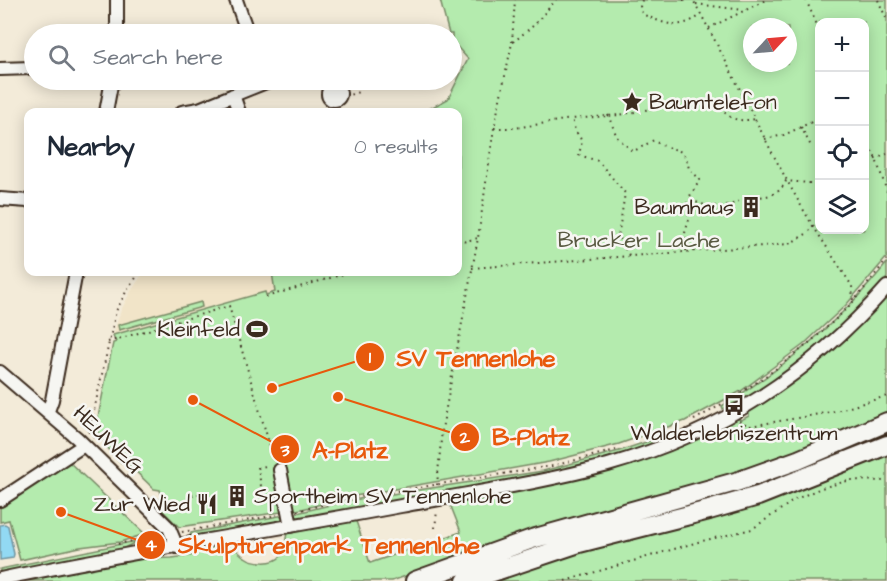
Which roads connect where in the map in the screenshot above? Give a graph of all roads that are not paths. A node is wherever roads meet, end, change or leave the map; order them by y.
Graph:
1 (117, 0) edge
2 (236, 0) edge
3 (117, 24) edge
4 (244, 24) edge
5 (24, 68) edge
6 (0, 69) edge
7 (110, 90) edge
8 (244, 90) edge
9 (233, 95) junction
10 (107, 108) edge
11 (201, 108) edge
12 (237, 108) edge
13 (0, 199) edge
14 (24, 201) edge
15 (75, 276) edge
16 (887, 287) edge
17 (0, 372) edge
18 (48, 411) junction
19 (887, 422) edge
20 (84, 445) junction
21 (887, 446) edge
22 (280, 470) road end
23 (0, 500) edge
24 (289, 520) junction
25 (177, 547) junction
26 (0, 579) edge
27 (415, 581) edge
28 (466, 581) edge

1 - 3 street
2 - 4 street
5 - 6 street
7 - 10 street
8 - 9 street
9 - 11 street
9 - 12 street
13 - 14 street
15 - 18 street
16 - 24 street
17 - 18 street, HEUWEG
18 - 20 street, HEUWEG
19 - 27 highway
20 - 23 street
20 - 25 street, HEUWEG
21 - 28 highway
22 - 24 street
24 - 25 street
25 - 26 street

